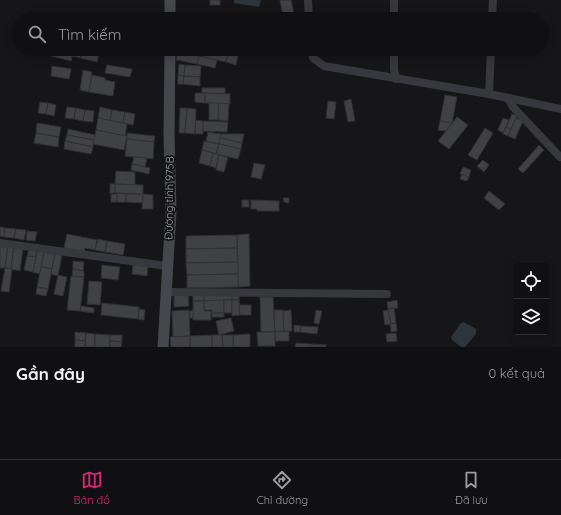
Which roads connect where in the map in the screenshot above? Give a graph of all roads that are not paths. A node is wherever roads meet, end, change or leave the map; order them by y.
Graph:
1 (170, 0) edge
2 (308, 0) edge
3 (394, 0) edge
4 (493, 0) edge
5 (170, 12) edge
6 (309, 12) edge
7 (394, 12) edge
8 (492, 12) edge
9 (170, 56) edge
10 (313, 56) edge
11 (394, 56) edge
12 (491, 56) edge
13 (396, 79) junction
14 (489, 94) junction
15 (508, 98) junction
16 (561, 109) edge
17 (560, 157) dead end
18 (0, 243) edge
19 (167, 266) junction
20 (166, 292) junction
21 (388, 294) dead end
22 (163, 347) edge

1 - 5 main road
2 - 6 street
3 - 7 street
4 - 8 street
9 - 19 main road, Đường tỉnh 975B
10 - 13 street
11 - 13 street
12 - 14 street
13 - 14 street
14 - 15 street
15 - 16 street
15 - 17 street
18 - 19 street
19 - 20 main road, Đường tỉnh 975B
20 - 21 street
20 - 22 main road, Đường tỉnh 975B

